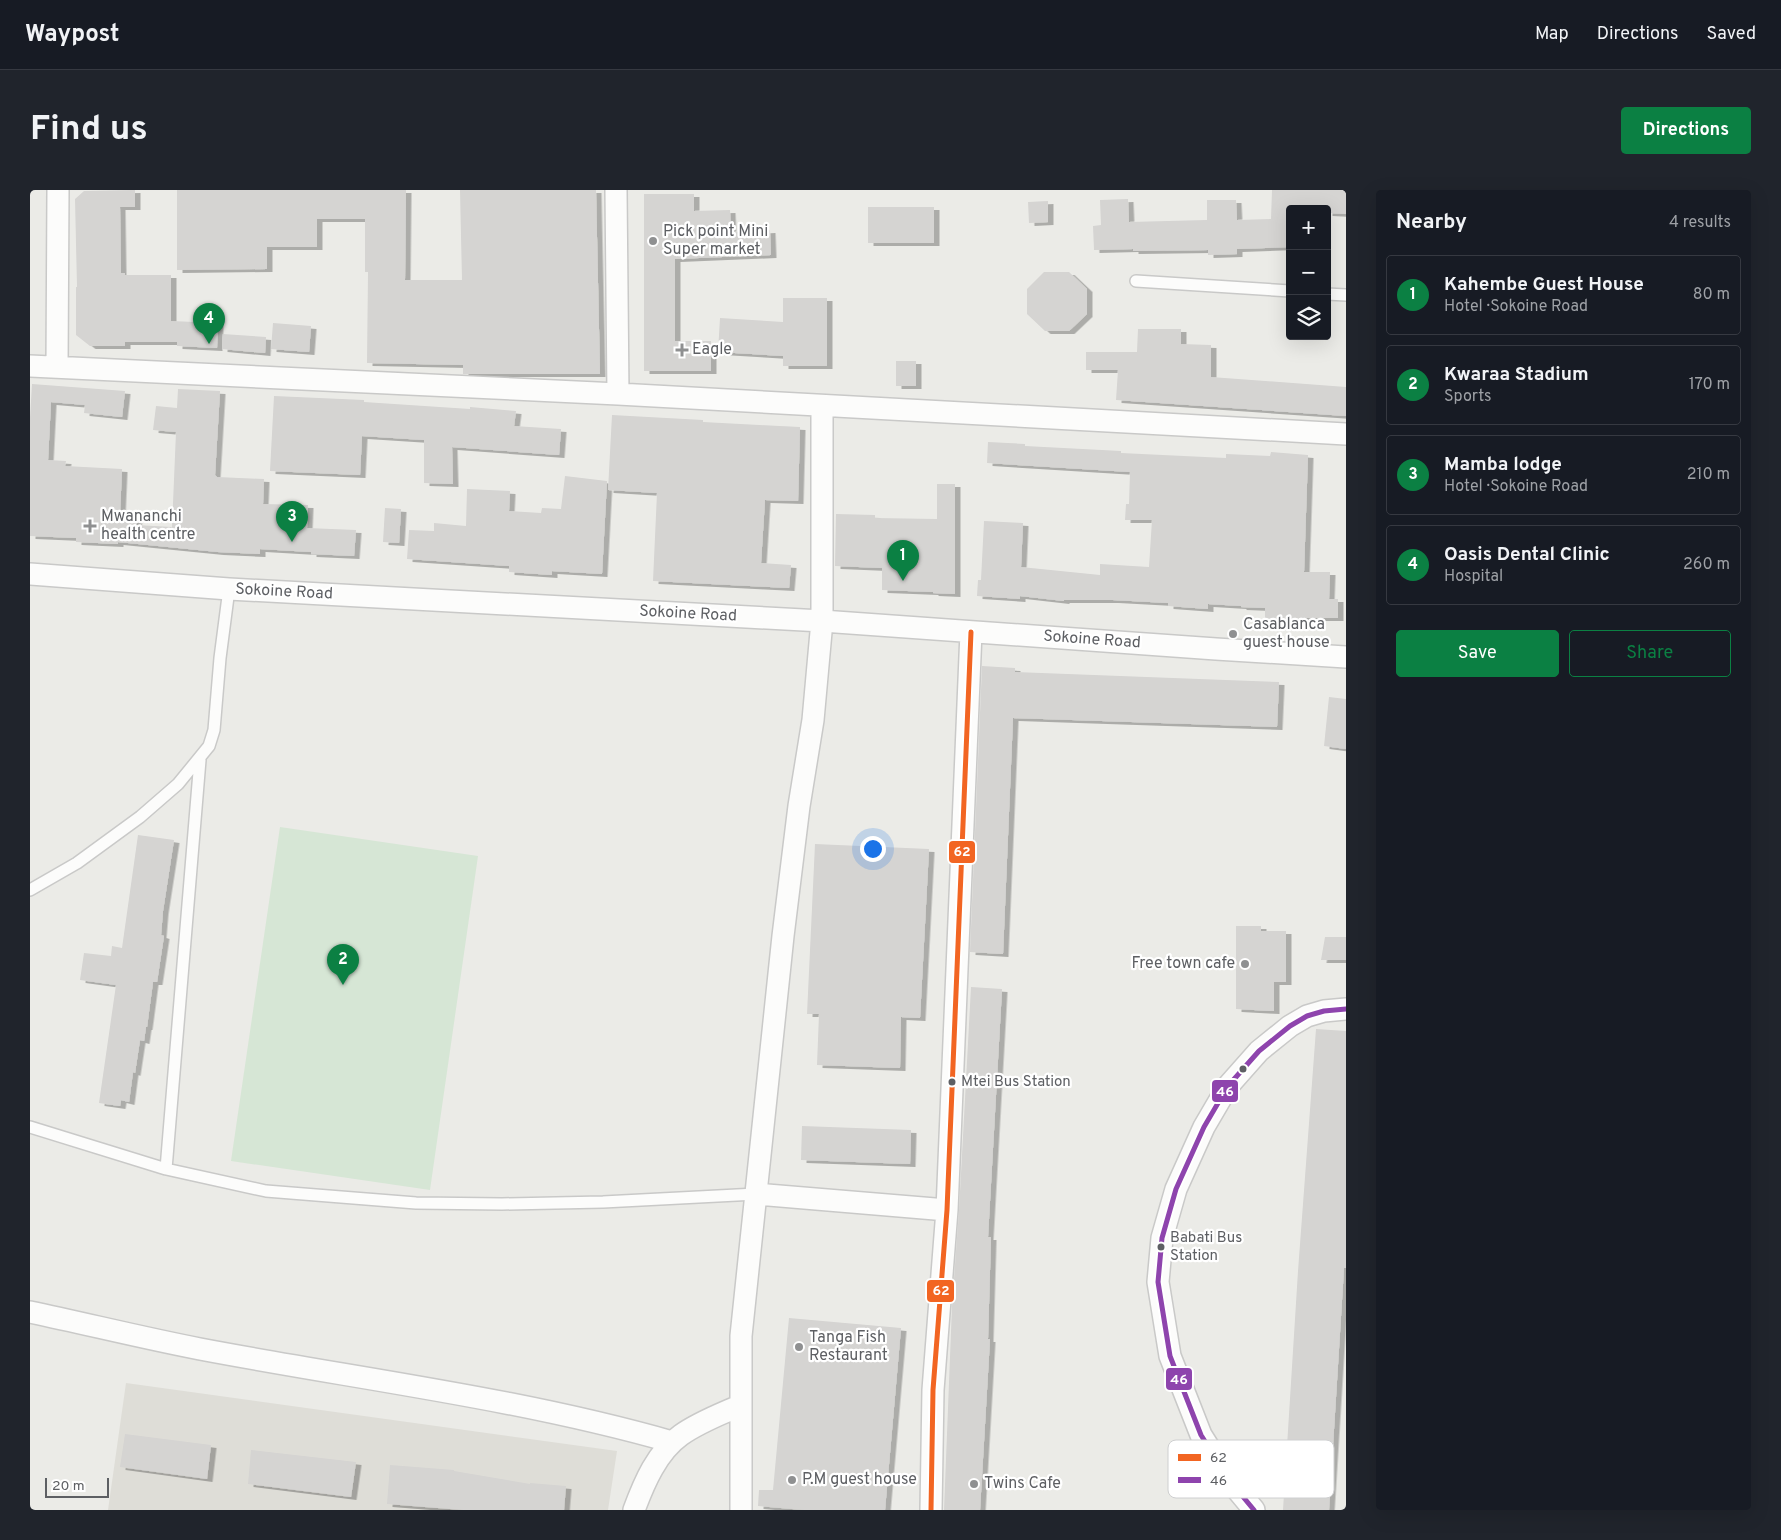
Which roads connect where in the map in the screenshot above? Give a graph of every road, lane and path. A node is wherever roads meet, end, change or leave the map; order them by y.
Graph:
1 (58, 190) edge
2 (616, 190) edge
3 (1136, 281) dead end
4 (1286, 291) edge
5 (1331, 294) edge
6 (1346, 295) edge
7 (30, 366) edge
8 (57, 367) junction
9 (618, 394) junction
10 (822, 406) junction
11 (1346, 434) edge
12 (30, 574) edge
13 (229, 589) junction
14 (822, 621) junction
15 (971, 632) junction
16 (1346, 657) edge
17 (200, 760) junction
18 (30, 890) edge
19 (1346, 1008) edge
20 (30, 1127) edge
21 (166, 1169) junction
22 (756, 1194) junction
23 (947, 1210) junction
24 (30, 1312) edge
25 (741, 1405) junction
26 (1204, 1440) edge
27 (672, 1442) junction
28 (1244, 1498) edge
29 (634, 1510) edge
30 (741, 1510) edge
31 (931, 1510) edge
32 (1254, 1510) edge

1 - 8 street
2 - 9 street
3 - 4 lane
5 - 6 lane
7 - 8 street
8 - 9 street
9 - 10 street
10 - 11 street
10 - 14 street
12 - 13 street, Sokoine Road
13 - 14 street, Sokoine Road
13 - 17 lane
14 - 15 street, Sokoine Road
14 - 22 street
15 - 16 street, Sokoine Road
15 - 23 street
17 - 18 lane
17 - 21 lane
19 - 26 street
20 - 21 lane
21 - 22 lane
22 - 23 street
22 - 25 street
23 - 31 street
24 - 27 street
25 - 27 street
25 - 30 street
27 - 29 street
28 - 32 street

